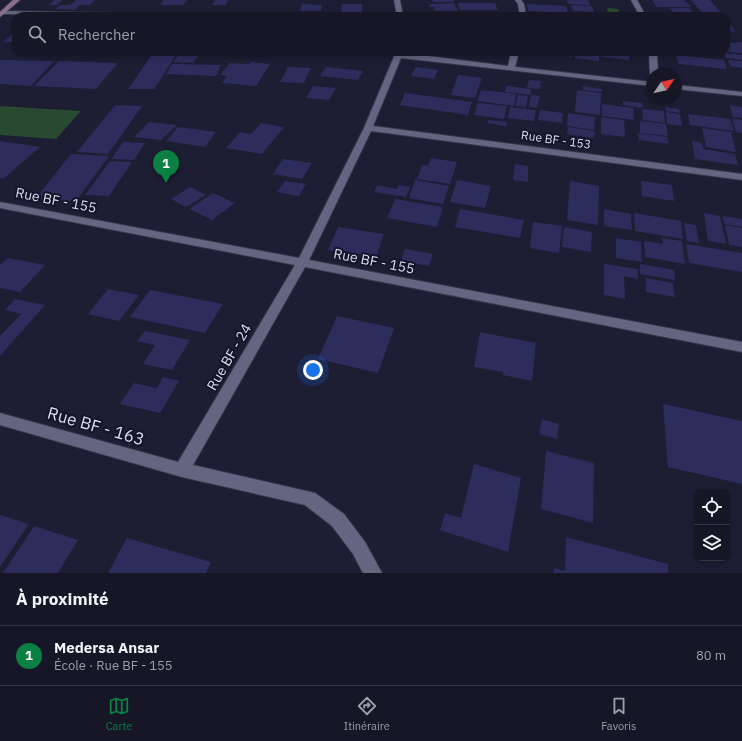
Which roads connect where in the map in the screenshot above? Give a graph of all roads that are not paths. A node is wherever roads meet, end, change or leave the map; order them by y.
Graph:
1 (17, 0) edge
2 (396, 0) edge
3 (518, 0) edge
4 (634, 0) edge
5 (399, 12) edge
6 (522, 12) edge
7 (641, 12) edge
8 (1, 14) edge
9 (12, 14) edge
10 (399, 56) edge
11 (416, 56) edge
12 (514, 56) edge
13 (653, 56) edge
14 (511, 68) junction
15 (654, 68) edge
16 (646, 83) edge
17 (682, 88) edge
18 (742, 94) edge
19 (368, 128) junction
20 (742, 177) edge
21 (0, 205) edge
22 (302, 262) junction
23 (742, 347) edge
24 (0, 419) edge
25 (182, 470) junction
26 (372, 573) edge

1 - 8 street
2 - 5 street
3 - 6 street
4 - 7 street
8 - 9 street
10 - 19 street, Rue BF - 24
11 - 14 street
12 - 14 street
13 - 15 street
14 - 16 street
17 - 18 street
19 - 20 street, Rue BF - 153
19 - 22 street, Rue BF - 24
21 - 22 street, Rue BF - 155
22 - 23 street, Rue BF - 155
22 - 25 street, Rue BF - 24
24 - 25 street, Rue BF - 163
25 - 26 street

